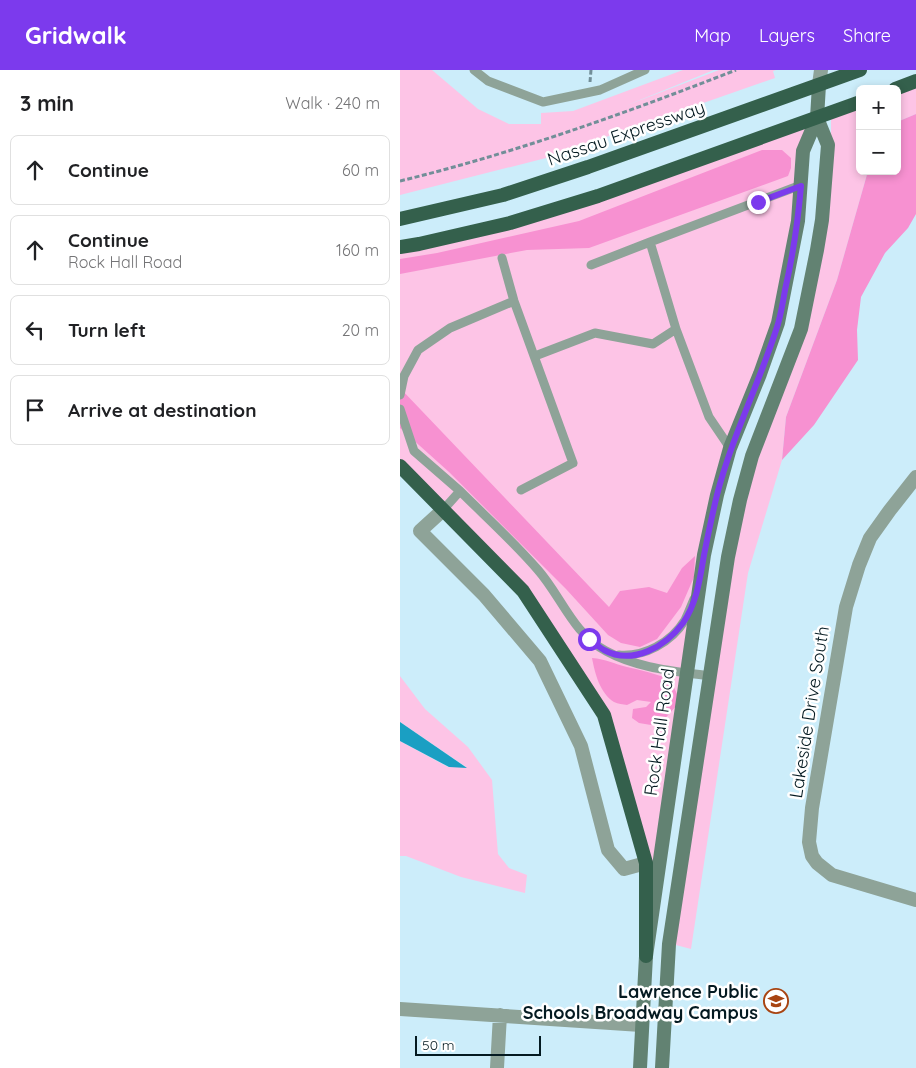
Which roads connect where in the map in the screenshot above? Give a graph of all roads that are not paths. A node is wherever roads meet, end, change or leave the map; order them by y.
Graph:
1 (474, 70) edge
2 (645, 70) edge
3 (821, 70) edge
4 (860, 70) edge
5 (916, 81) edge
6 (819, 85) junction
7 (901, 87) edge
8 (856, 104) edge
9 (818, 118) junction
10 (801, 186) junction
11 (400, 219) edge
12 (650, 242) junction
13 (400, 247) edge
14 (502, 258) dead end
15 (592, 265) dead end
16 (514, 301) junction
17 (676, 329) junction
18 (535, 356) junction
19 (400, 395) edge
20 (400, 409) edge
21 (730, 448) junction
22 (400, 466) edge
23 (916, 477) edge
24 (521, 490) dead end
25 (460, 491) junction
26 (442, 510) junction
27 (699, 587) junction
28 (604, 650) junction
29 (687, 673) junction
30 (709, 676) junction
31 (646, 863) junction
32 (916, 900) edge
33 (646, 956) junction
34 (400, 1009) edge
35 (500, 1015) junction
36 (641, 1025) junction
37 (497, 1068) edge
38 (640, 1068) edge
39 (662, 1068) edge

1 - 2 lane
3 - 6 street, Rock Hall Road
4 - 6 highway, Nassau Expressway
5 - 7 highway
6 - 9 main road, Rock Hall Road
6 - 11 highway, Nassau Expressway
8 - 9 highway
9 - 10 main road, Rock Hall Road
9 - 13 highway
9 - 30 main road, Rock Hall Road
10 - 12 lane
10 - 21 main road, Rock Hall Road
12 - 15 lane
12 - 17 lane
14 - 16 lane
16 - 18 lane
16 - 19 lane
17 - 18 lane
17 - 21 lane
18 - 24 lane
20 - 25 lane
21 - 27 main road, Rock Hall Road
22 - 26 highway
23 - 32 street, Lakeside Drive South
25 - 26 lane
25 - 28 lane
26 - 31 highway
26 - 31 street
27 - 28 lane
27 - 29 main road, Rock Hall Road
28 - 29 lane
29 - 30 lane
29 - 33 main road, Rock Hall Road
30 - 39 main road, Rock Hall Road
31 - 33 highway
33 - 36 main road, Rock Hall Road
34 - 35 street
35 - 36 street
35 - 37 street
36 - 38 main road, Rock Hall Road

